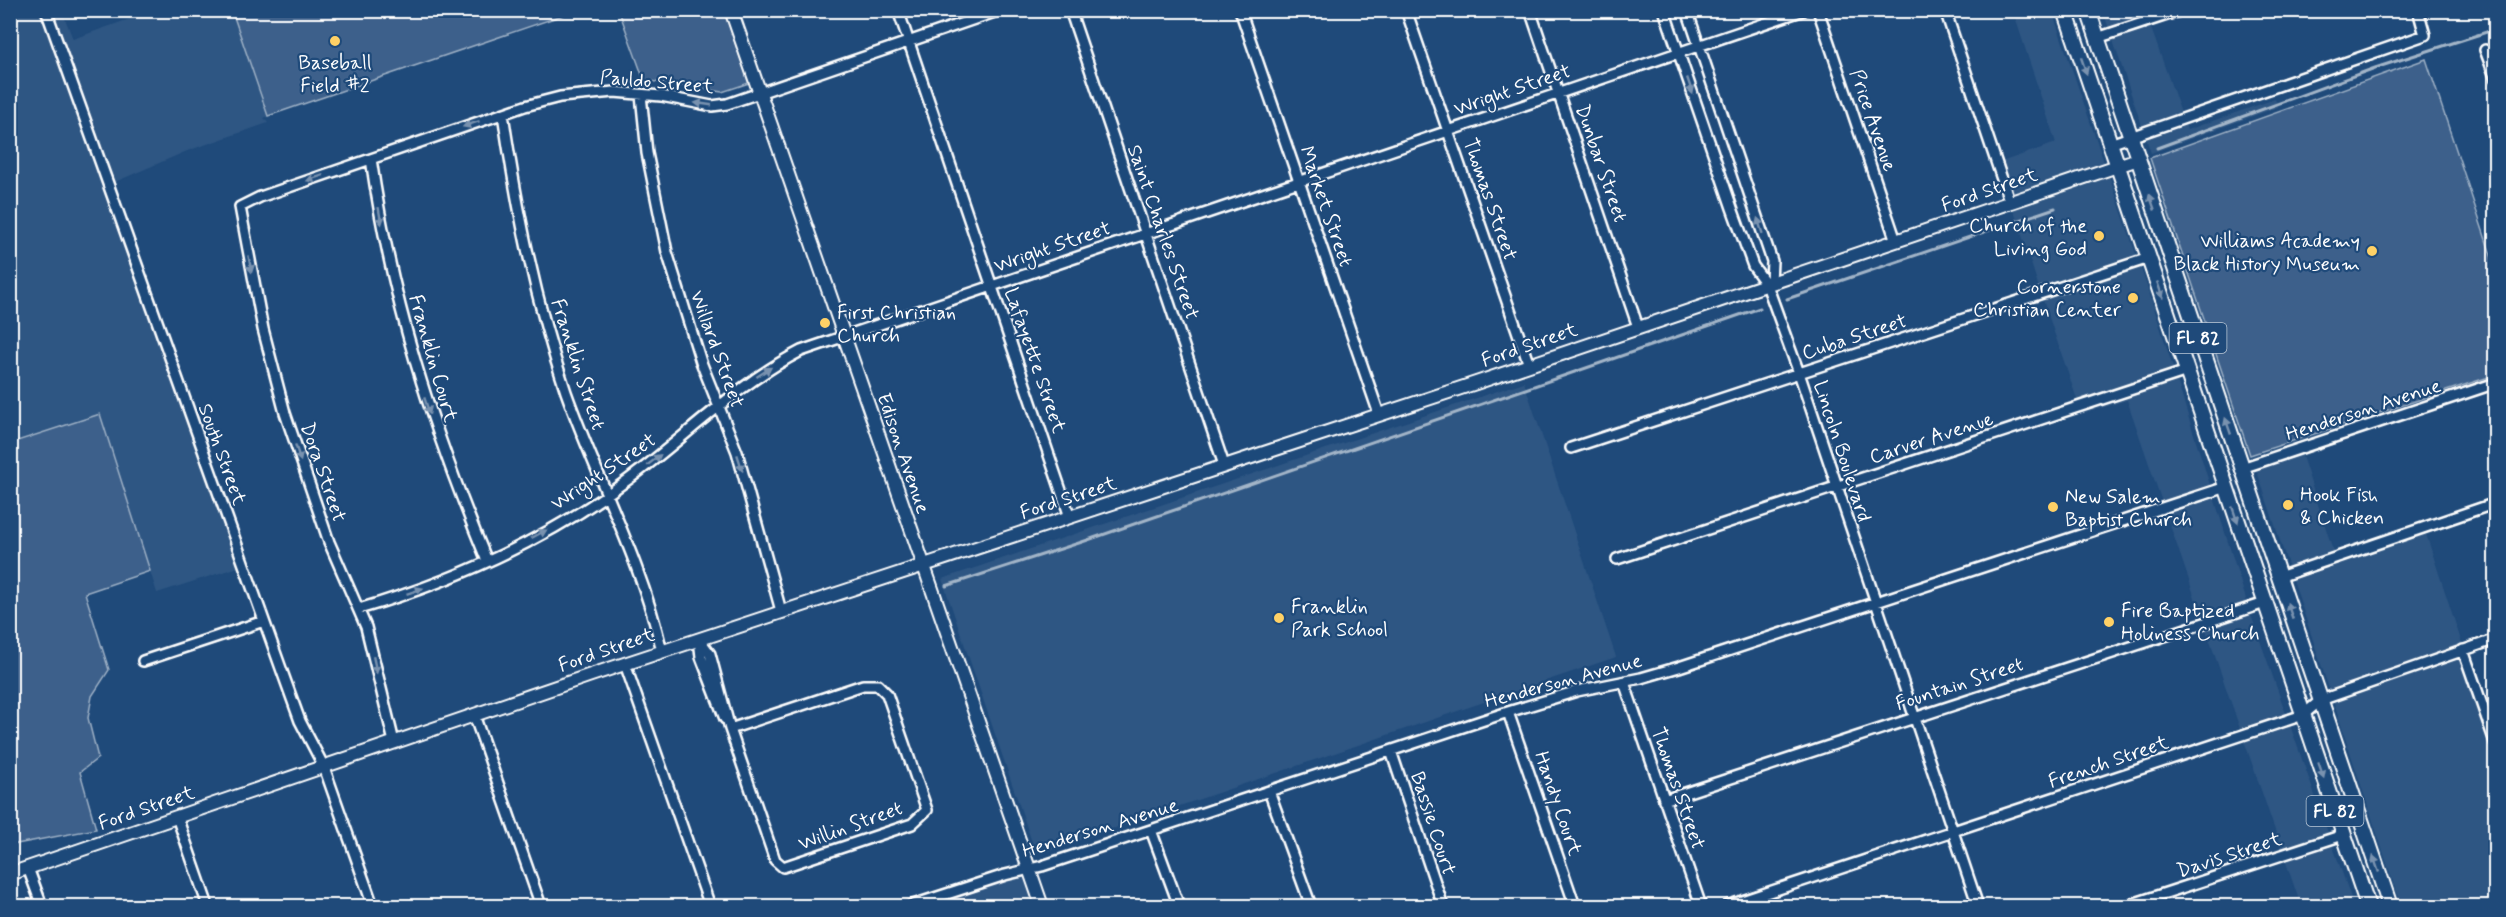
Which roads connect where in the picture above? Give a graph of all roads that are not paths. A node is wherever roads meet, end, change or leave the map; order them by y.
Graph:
1 (46, 10) edge
2 (731, 10) edge
3 (898, 10) edge
4 (1001, 10) edge
5 (1070, 10) edge
6 (1240, 10) edge
7 (1406, 10) edge
8 (1530, 10) edge
9 (1664, 10) edge
10 (1687, 10) edge
11 (1804, 10) edge
12 (1818, 10) edge
13 (1945, 10) edge
14 (2065, 10) edge
15 (2088, 10) edge
16 (2182, 10) edge
17 (2418, 10) edge
18 (2097, 38) junction
19 (908, 42) junction
20 (1699, 46) junction
21 (2485, 50) dead end
22 (1678, 53) junction
23 (2496, 79) edge
24 (759, 93) junction
25 (1558, 93) junction
26 (641, 95) junction
27 (503, 114) junction
28 (1448, 130) junction
29 (2130, 137) junction
30 (2110, 144) junction
31 (371, 159) junction
32 (2138, 159) junction
33 (2118, 166) junction
34 (1299, 181) junction
35 (2010, 203) junction
36 (240, 207) joint
37 (1145, 233) junction
38 (1896, 241) junction
39 (2149, 258) junction
40 (1769, 284) junction
41 (992, 286) junction
42 (1638, 327) junction
43 (843, 337) junction
44 (1529, 364) junction
45 (2187, 371) junction
46 (1799, 373) junction
47 (2496, 383) edge
48 (719, 408) junction
49 (1379, 414) junction
50 (1571, 448) dead end
51 (2215, 454) junction
52 (1224, 465) junction
53 (2242, 468) junction
54 (2226, 487) junction
55 (1836, 488) junction
56 (608, 495) junction
57 (2496, 503) edge
58 (1070, 517) junction
59 (1617, 559) dead end
60 (486, 561) junction
61 (922, 565) junction
62 (2278, 577) junction
63 (1875, 603) junction
64 (2265, 603) junction
65 (359, 609) junction
66 (781, 611) junction
67 (264, 621) junction
68 (699, 639) junction
69 (2496, 639) edge
70 (2463, 650) junction
71 (662, 651) junction
72 (143, 661) dead end
73 (625, 664) junction
74 (1624, 682) junction
75 (2320, 700) junction
76 (1508, 712) junction
77 (474, 715) junction
78 (2303, 715) junction
79 (1914, 717) junction
80 (730, 729) junction
81 (394, 742) junction
82 (2496, 745) edge
83 (1391, 751) junction
84 (324, 767) junction
85 (1269, 791) junction
86 (1664, 800) junction
87 (177, 817) junction
88 (1151, 830) junction
89 (1953, 832) junction
90 (2343, 835) junction
91 (28, 868) junction
92 (1029, 868) junction
93 (10, 874) edge
94 (42, 906) edge
95 (208, 906) edge
96 (373, 906) edge
97 (541, 906) edge
98 (710, 906) edge
99 (910, 906) edge
100 (1042, 906) edge
101 (1179, 906) edge
102 (1311, 906) edge
103 (1443, 906) edge
104 (1575, 906) edge
105 (1701, 906) edge
106 (1727, 906) edge
107 (1978, 906) edge
108 (2126, 906) edge
109 (2368, 906) edge
110 (2390, 906) edge

1 - 67 street, South Street
2 - 24 street, Edison Avenue
3 - 19 street, Lafayette Street
4 - 19 street, Pauldo Street
5 - 37 street, Saint Charles Street
6 - 34 street, Market Street
7 - 28 street, Thomas Street
8 - 25 street, Dunbar Street
9 - 22 street, Lincoln Boulevard
10 - 20 street, Lincoln Boulevard
11 - 20 street, Wright Street
12 - 38 street, Price Avenue
13 - 35 street
14 -> 30 main road, FL 82
15 - 18 main road, FL 82
16 - 18 street
17 - 29 street
18 - 29 main road, FL 82
19 - 24 street, Pauldo Street
19 - 41 street, Lafayette Street
20 - 22 street, Wright Street
40 -> 20 street, Lincoln Boulevard
21 - 23 street
22 - 25 street, Wright Street
22 -> 40 street, Lincoln Boulevard
24 -> 26 street, Pauldo Street
24 - 43 street, Edison Avenue
25 - 28 street, Wright Street
25 - 42 street, Dunbar Street
26 - 27 street, Pauldo Street
26 - 48 street, Willard Street
27 -> 31 street, Pauldo Street
27 - 56 street, Franklin Street
28 - 34 street, Wright Street
28 - 44 street, Thomas Street
29 - 30 street
29 - 32 main road, FL 82
30 - 33 main road, FL 82
31 -> 36 street, Pauldo Street
31 -> 60 street, Franklin Court
32 - 33 street, Ford Street
53 -> 32 main road, FL 82
33 - 35 street, Ford Street
33 - 39 main road, FL 82
34 - 37 street, Wright Street
34 - 49 street, Market Street
35 - 38 street, Ford Street
36 -> 65 street, Dora Street
37 - 41 street, Wright Street
37 - 52 street, Saint Charles Street
38 - 40 street, Ford Street
39 -> 45 main road, FL 82
39 - 46 street, Cuba Street
40 - 42 street, Ford Street
40 - 46 street, Lincoln Boulevard
41 - 43 street, Wright Street
41 - 58 street, Lafayette Street
42 - 44 street, Ford Street
48 -> 43 street, Wright Street
43 - 61 street, Edison Avenue
44 - 49 street, Ford Street
45 - 51 main road, FL 82
45 - 55 street, Carver Avenue
46 - 50 street, Cuba Street
46 - 55 street, Lincoln Boulevard
47 - 53 street, Henderson Avenue
56 -> 48 street, Wright Street
48 -> 66 street, Willard Street
49 - 52 street, Ford Street
51 - 53 main road
51 - 54 main road, FL 82
52 - 58 street, Ford Street
53 - 62 main road, FL 82
54 - 63 street, Henderson Avenue
54 -> 64 main road, FL 82
55 - 59 street, Carver Avenue
55 - 63 street, Lincoln Boulevard
60 -> 56 street, Wright Street
56 - 71 street, Franklin Street
57 - 62 street
58 - 61 street, Ford Street
65 -> 60 street, Wright Street
61 - 66 street, Ford Street
61 - 92 street, Edison Avenue
75 -> 62 main road, FL 82
63 - 74 street, Henderson Avenue
63 - 79 street, Lincoln Boulevard
64 - 78 main road, FL 82
64 - 79 street, Fountain Street
65 -> 81 street, Dora Street
66 - 68 street, Ford Street
67 - 72 street
67 - 84 street, South Street
68 - 71 street, Ford Street
68 - 80 street, Willin Street
69 - 70 street, French Street
70 - 75 street, French Street
70 - 82 street
71 - 73 street, Ford Street
73 - 77 street, Ford Street
73 - 98 street
74 - 76 street, Henderson Avenue
74 - 86 street, Thomas Street
75 - 78 street, French Street
110 -> 75 main road, FL 82
76 - 83 street, Henderson Avenue
76 - 104 street, Handy Court
77 - 81 street, Ford Street
77 - 97 street
78 - 89 street, French Street
78 -> 90 main road, FL 82
79 - 86 street, Fountain Street
79 - 89 street, Lincoln Boulevard
80 - 80 street, Willin Street
81 - 84 street, Ford Street
83 - 85 street, Henderson Avenue
83 - 103 street, Bassie Court
84 - 87 street, Ford Street
84 - 96 street, South Street
85 - 88 street, Henderson Avenue
85 - 102 street
86 - 105 street, Thomas Street
87 - 91 street, Ford Street
87 - 95 street
88 - 92 street, Henderson Avenue
88 - 101 street
89 - 106 street, French Street
89 - 107 street, Lincoln Boulevard
90 - 108 street, Davis Street
90 - 109 main road, FL 82
91 - 93 street, Ford Street
91 - 94 street
92 - 99 street, Henderson Avenue
92 - 100 street, Edison Avenue

